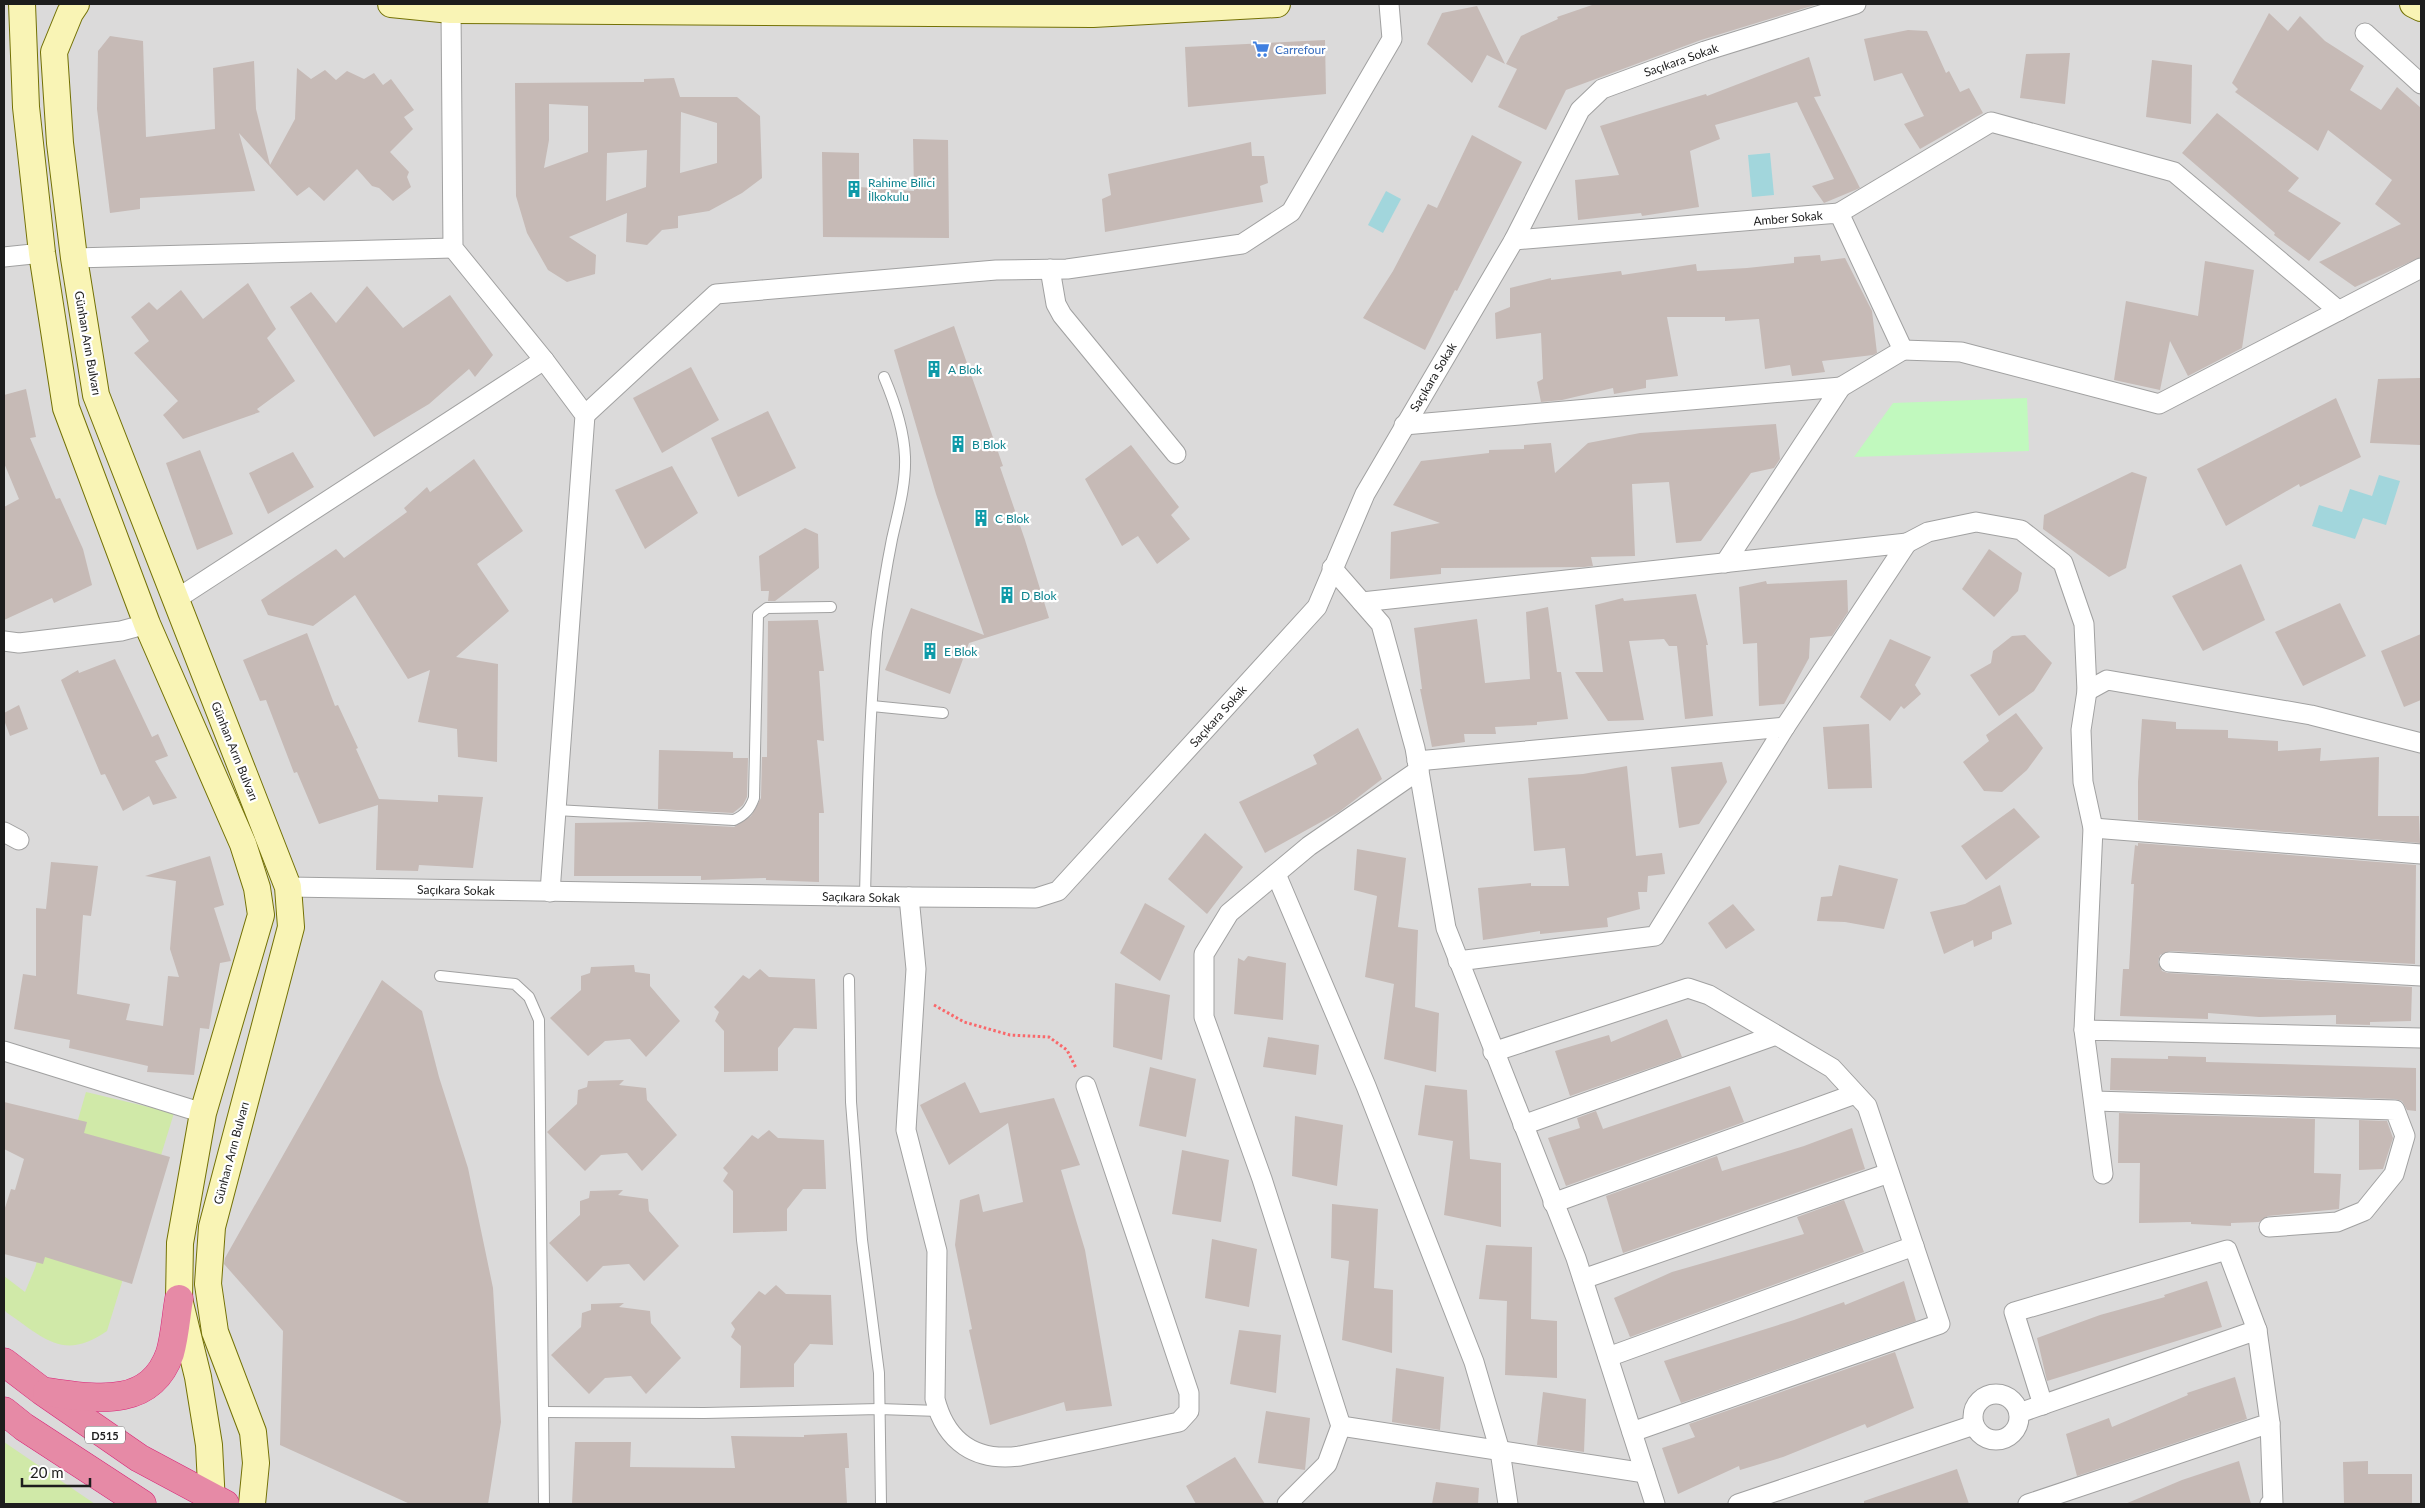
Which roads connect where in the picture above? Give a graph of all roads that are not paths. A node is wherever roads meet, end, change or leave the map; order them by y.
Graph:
1 (8, 4) edge
2 (22, 4) edge
3 (65, 4) edge
4 (76, 4) edge
5 (391, 4) edge
6 (1277, 4) edge
7 (1388, 4) edge
8 (1856, 4) edge
9 (2413, 4) edge
10 (1023, 8) edge
11 (2421, 8) edge
12 (1093, 9) edge
13 (451, 10) junction
14 (2365, 33) dead end
15 (22, 34) junction
16 (54, 52) junction
17 (2421, 84) edge
18 (1839, 213) junction
19 (1514, 240) junction
20 (453, 248) junction
21 (42, 253) junction
22 (4, 257) edge
23 (74, 258) junction
24 (2421, 268) edge
25 (1050, 269) junction
26 (2339, 311) junction
27 (1903, 350) junction
28 (544, 360) junction
29 (884, 377) dead end
30 (1841, 387) junction
31 (585, 415) junction
32 (1404, 425) junction
33 (1176, 454) dead end
34 (1907, 543) junction
35 (1725, 563) junction
36 (1332, 568) junction
37 (174, 600) junction
38 (1362, 602) junction
39 (831, 607) dead end
40 (147, 624) junction
41 (4, 641) edge
42 (2087, 691) junction
43 (872, 706) junction
44 (943, 713) dead end
45 (1786, 727) junction
46 (2421, 743) edge
47 (1418, 766) junction
48 (556, 810) junction
49 (2093, 828) junction
50 (2421, 854) edge
51 (1276, 874) junction
52 (288, 887) junction
53 (257, 888) junction
54 (550, 892) junction
55 (865, 896) junction
56 (909, 897) junction
57 (1458, 961) junction
58 (2169, 962) dead end
59 (440, 976) dead end
60 (2421, 976) edge
61 (849, 979) dead end
62 (2084, 1030) junction
63 (1776, 1035) junction
64 (2421, 1038) edge
65 (4, 1051) edge
66 (1493, 1052) junction
67 (1086, 1086) road end
68 (1855, 1094) junction
69 (2094, 1101) junction
70 (203, 1113) junction
71 (1522, 1125) junction
72 (2413, 1137) edge
73 (1889, 1173) junction
74 (2103, 1174) dead end
75 (1554, 1203) junction
76 (2269, 1227) dead end
77 (1914, 1246) junction
78 (1583, 1279) junction
79 (179, 1299) junction
80 (2257, 1330) junction
81 (1608, 1357) junction
82 (4, 1362) edge
83 (42, 1391) junction
84 (2043, 1405) junction
85 (879, 1410) junction
86 (4, 1411) edge
87 (938, 1411) junction
88 (544, 1412) junction
89 (2019, 1413) junction
90 (2270, 1423) junction
91 (1974, 1425) junction
92 (1341, 1426) junction
93 (1632, 1432) junction
94 (1500, 1451) junction
95 (1645, 1474) junction
96 (216, 1502) edge
97 (142, 1504) edge
98 (252, 1504) edge
99 (544, 1504) edge
100 (881, 1504) edge
101 (1287, 1504) edge
102 (1508, 1504) edge
103 (1655, 1504) edge
104 (1738, 1504) edge
105 (2028, 1504) edge
106 (2272, 1504) edge

1 - 15 main road
2 - 15 main road
3 - 16 main road
4 - 16 main road, Günhan Arın Bulvarı
5 - 13 main road
6 - 12 main road
7 - 25 street
8 - 19 street, Saçıkara Sokak
9 - 11 main road
10 - 12 main road
10 - 13 main road
13 - 20 street
14 - 17 street
15 - 21 main road
16 - 23 main road, Günhan Arın Bulvarı
18 - 19 street, Amber Sokak
18 - 26 street
18 - 27 street, Amber Sokak
19 - 32 street, Saçıkara Sokak
20 - 23 street
20 - 28 street
21 - 22 street
21 - 40 main road
23 - 37 main road, Günhan Arın Bulvarı
24 - 26 street
25 - 31 street
25 - 33 street
26 - 27 street
27 - 30 street
28 - 31 street
28 - 37 street
29 - 43 lane
30 - 32 street
30 - 35 street
31 - 48 street
32 - 36 street, Saçıkara Sokak
34 - 35 street
34 - 42 street
34 - 45 street
35 - 38 street
36 - 38 street
36 - 56 street, Saçıkara Sokak
37 - 52 main road, Günhan Arın Bulvarı
38 - 47 street
39 - 48 lane
40 - 41 street
40 - 53 main road
42 - 46 street
42 - 49 street
43 - 44 lane
43 - 55 lane
45 - 47 street
45 - 57 street
47 - 51 street
47 - 57 street
48 - 54 street
49 - 50 street
49 - 62 street
51 - 92 street
51 - 94 street
52 - 53 main road
52 - 54 street, Saçıkara Sokak
52 - 98 main road, Günhan Arın Bulvarı
53 - 70 main road
54 - 55 street, Saçıkara Sokak
55 - 56 street, Saçıkara Sokak
56 - 87 street
57 - 66 street
58 - 60 street
59 - 88 lane
61 - 85 lane
62 - 64 street
62 - 69 street
63 - 66 street
63 - 68 street
63 - 71 street
65 - 70 street
66 - 71 street
67 - 87 street
68 - 73 street
68 - 75 street
69 - 72 street
69 - 74 street
70 - 79 main road
71 - 75 street
72 - 76 street
73 - 77 street
73 - 78 street
75 - 78 street
77 - 81 street
77 - 93 street
78 - 81 street
79 - 83 highway
79 - 96 main road
80 - 84 street
80 - 84 street
80 - 90 street
81 - 93 street
82 - 83 highway, D515
83 - 96 highway, D515
84 - 89 street
85 - 87 lane
85 - 88 lane
85 - 100 lane
86 - 97 highway
88 - 99 lane
89 - 91 street
89 - 91 street
90 - 105 street
90 - 106 street
91 - 104 street
92 - 94 street
92 - 101 street
93 - 95 street
94 - 95 street
94 - 102 street
95 - 103 street

